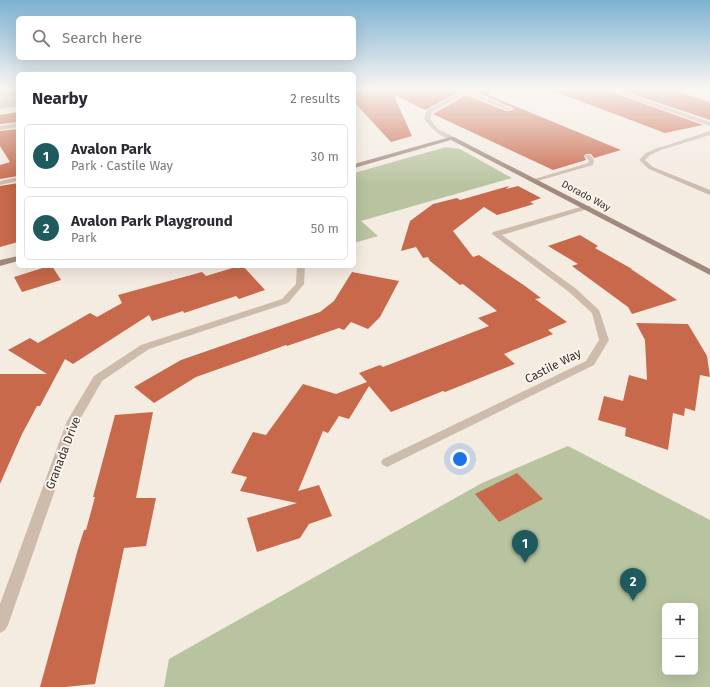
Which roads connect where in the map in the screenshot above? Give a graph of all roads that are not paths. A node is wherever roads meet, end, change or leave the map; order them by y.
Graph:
1 (429, 121) edge
2 (16, 125) edge
3 (0, 128) edge
4 (710, 133) edge
5 (452, 138) junction
6 (588, 156) dead end
7 (356, 164) edge
8 (16, 179) edge
9 (534, 180) junction
10 (0, 183) edge
11 (710, 194) edge
12 (587, 208) junction
13 (16, 259) edge
14 (0, 263) edge
15 (301, 268) edge
16 (710, 272) edge
17 (387, 462) dead end
18 (0, 625) edge

1 - 5 street
2 - 3 street
4 - 11 street
5 - 7 street
5 - 9 street, Dorado Way
6 - 9 street
8 - 10 street
9 - 12 street, Dorado Way
12 - 16 street, Dorado Way
12 - 17 street, Castile Way
13 - 14 street
15 - 18 street, Granada Drive

